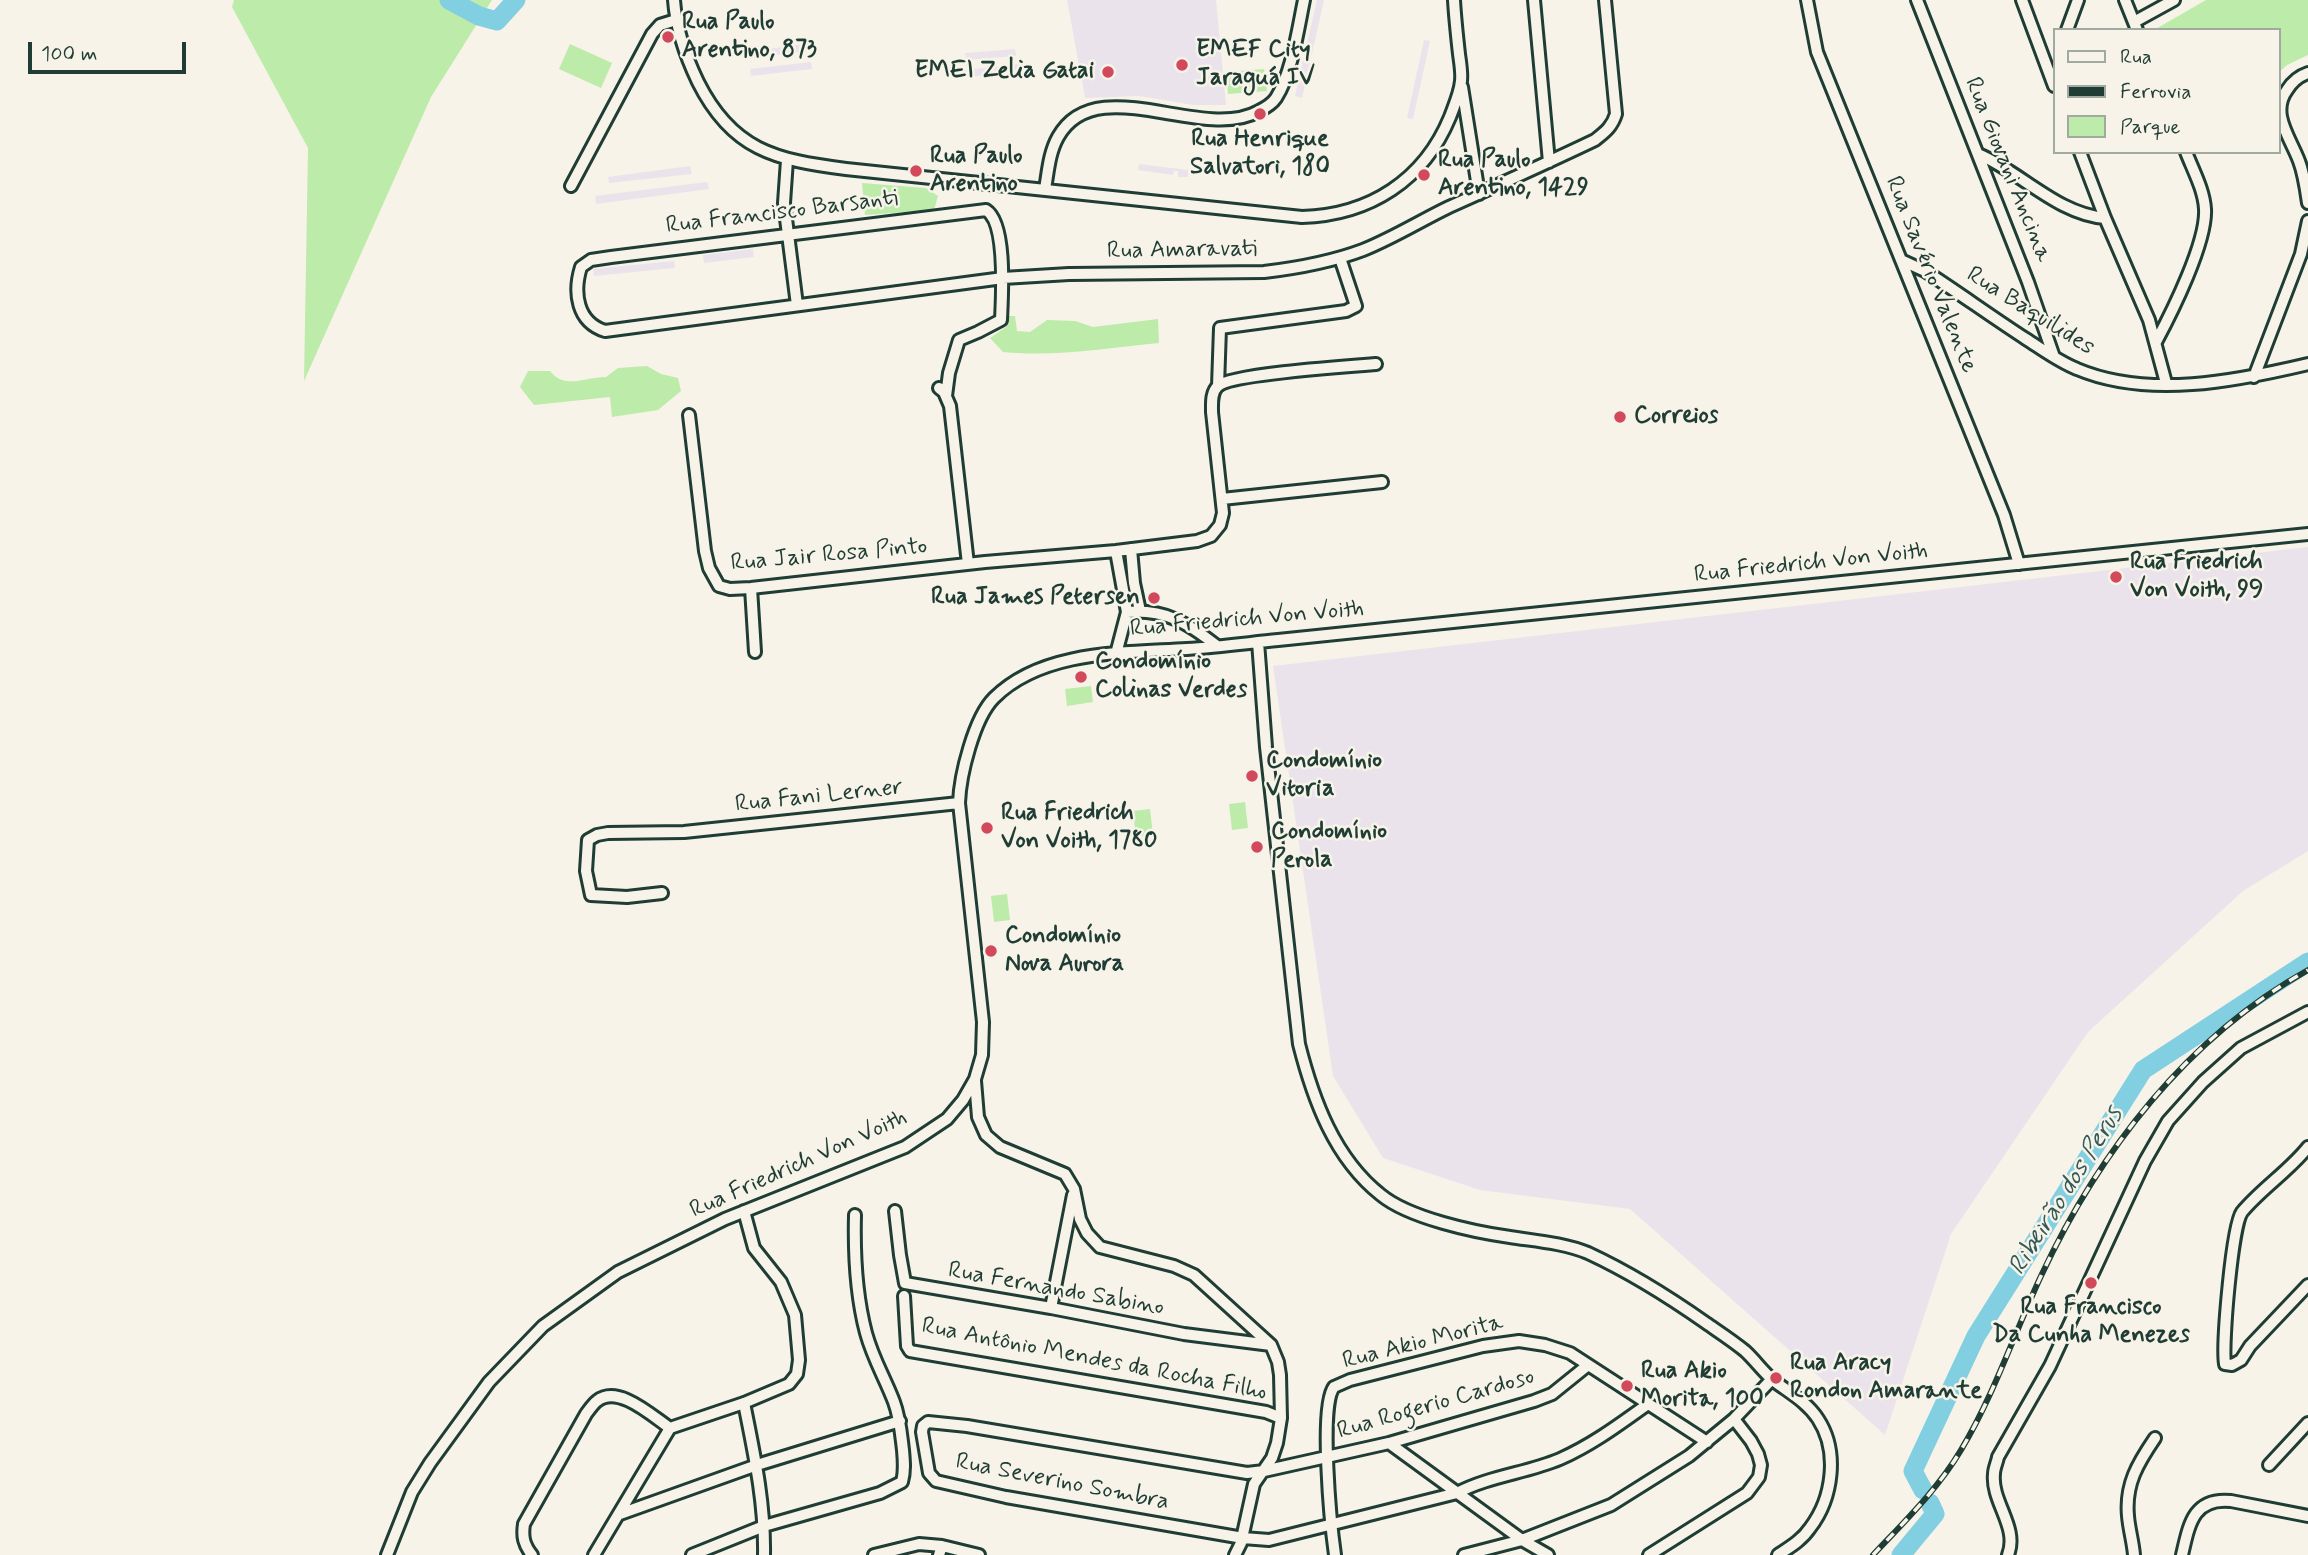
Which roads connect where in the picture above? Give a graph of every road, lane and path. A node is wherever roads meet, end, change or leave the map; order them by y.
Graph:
1 (674, 0) edge
2 (1304, 0) edge
3 (1454, 0) edge
4 (1534, 0) edge
5 (1605, 0) edge
6 (1807, 0) edge
7 (1917, 0) edge
8 (2022, 0) edge
9 (2078, 0) edge
10 (2125, 0) edge
11 (2174, 0) edge
12 (676, 20) junction
13 (2136, 26) edge
14 (2068, 28) edge
15 (2052, 69) edge
16 (2308, 73) edge
17 (2050, 75) junction
18 (1461, 80) junction
19 (2052, 80) edge
20 (2280, 107) edge
21 (2280, 114) edge
22 (1978, 154) junction
23 (2081, 154) edge
24 (2187, 154) edge
25 (788, 160) junction
26 (1549, 162) junction
27 (572, 186) dead end
28 (1045, 189) junction
29 (1479, 194) junction
30 (2308, 203) edge
31 (2105, 218) junction
32 (2308, 221) edge
33 (787, 234) junction
34 (2305, 254) edge
35 (1340, 258) junction
36 (1901, 260) junction
37 (1003, 278) junction
38 (797, 305) junction
39 (597, 328) joint
40 (2156, 342) junction
41 (2054, 357) junction
42 (1376, 364) dead end
43 (2308, 364) edge
44 (2254, 377) junction
45 (2166, 383) junction
46 (1216, 389) junction
47 (689, 415) dead end
48 (1382, 482) dead end
49 (1222, 499) junction
50 (2308, 534) edge
51 (1131, 549) junction
52 (1116, 551) junction
53 (968, 564) junction
54 (2018, 564) junction
55 (751, 588) junction
56 (1140, 611) junction
57 (1127, 612) junction
58 (1258, 642) junction
59 (1217, 646) junction
60 (755, 652) dead end
61 (1116, 654) junction
62 (959, 803) junction
63 (662, 893) dead end
64 (2308, 1012) edge
65 (975, 1079) junction
66 (2308, 1147) edge
67 (2304, 1159) edge
68 (1074, 1189) junction
69 (744, 1210) junction
70 (895, 1211) dead end
71 (855, 1215) dead end
72 (2308, 1285) edge
73 (904, 1296) dead end
74 (1051, 1308) junction
75 (1271, 1345) junction
76 (1588, 1365) junction
77 (1772, 1380) junction
78 (744, 1402) junction
79 (1648, 1404) junction
80 (1281, 1418) junction
81 (1734, 1419) junction
82 (900, 1421) junction
83 (2308, 1423) edge
84 (670, 1428) junction
85 (2155, 1438) dead end
86 (1707, 1441) junction
87 (1388, 1443) junction
88 (1327, 1457) junction
89 (757, 1465) junction
90 (2269, 1465) dead end
91 (1264, 1471) junction
92 (1457, 1493) junction
93 (620, 1514) junction
94 (2308, 1516) edge
95 (1331, 1525) junction
96 (764, 1526) junction
97 (1243, 1538) junction
98 (1522, 1540) junction
99 (941, 1550) edge
100 (387, 1555) edge
101 (532, 1555) edge
102 (594, 1555) edge
103 (692, 1555) edge
104 (764, 1555) edge
105 (874, 1555) edge
106 (979, 1555) edge
107 (1235, 1555) edge
108 (1335, 1555) edge
109 (1464, 1555) edge
110 (1548, 1555) edge
111 (1650, 1555) edge
112 (1778, 1555) edge
113 (2008, 1555) edge
114 (2134, 1555) edge
115 (2182, 1555) edge

1 - 12 street
2 - 28 street
3 - 18 street
4 - 26 street
5 - 26 street, Rua Amaravati
6 - 36 street, Rua Savério Valente
7 - 22 street, Rua Giovani Ancina
8 - 17 street
9 - 14 street
10 - 13 street
11 - 13 street
12 - 25 street
12 - 27 street
15 - 17 street
16 - 20 street
17 - 19 street
18 - 28 street
18 - 29 street
21 - 30 street
22 - 31 street
22 - 41 street, Rua Giovani Ancina
23 - 31 street
24 - 40 street
25 - 28 street
25 - 33 street
26 - 29 street, Rua Amaravati
29 - 35 street, Rua Amaravati
31 - 40 street
32 - 34 street
33 - 37 street, Rua Francisco Barsanti
33 - 38 street
33 - 39 street, Rua Francisco Barsanti
34 - 44 street
35 - 37 street, Rua Amaravati
35 - 46 street, Rua Jair Rosa Pinto
36 - 41 street, Rua Baquilides
36 - 54 street, Rua Savério Valente
37 - 38 street, Rua Amaravati
37 - 53 street
38 - 39 street, Rua Amaravati
40 - 45 street
41 - 45 street, Rua Baquilides
42 - 46 street
43 - 44 street, Rua Baquilides
44 - 45 street, Rua Baquilides
46 - 49 street, Rua Jair Rosa Pinto
47 - 55 street, Rua Jair Rosa Pinto
48 - 49 street
49 - 51 street, Rua Jair Rosa Pinto
50 - 54 street, Rua Friedrich Von Voith
51 - 52 street, Rua Jair Rosa Pinto
51 - 56 street
52 - 53 street, Rua Jair Rosa Pinto
52 - 57 street
53 - 55 street, Rua Jair Rosa Pinto
54 - 58 street, Rua Friedrich Von Voith
55 - 60 street
56 - 57 street
56 - 59 street
57 - 61 street
58 - 59 street, Rua Friedrich Von Voith
58 - 77 street
59 - 61 street, Rua Friedrich Von Voith
61 - 62 street, Rua Friedrich Von Voith
62 - 63 street, Rua Fani Lerner
62 - 65 street, Rua Friedrich Von Voith
64 - 113 street
65 - 68 street
65 - 69 street, Rua Friedrich Von Voith
66 - 67 street
67 - 72 street
68 - 74 street
68 - 75 street
69 - 78 street
69 - 100 street, Rua Friedrich Von Voith
70 - 74 street, Rua Fernando Sabino
71 - 82 street
73 - 80 street, Rua Antônio Mendes da Rocha Filho
74 - 75 street, Rua Fernando Sabino
75 - 80 street
76 - 79 street, Rua Akio Morita
76 - 87 street, Rua Rogerio Cardoso
76 - 88 street, Rua Akio Morita
77 - 81 street
77 - 112 street
78 - 84 street
78 - 89 street
79 - 86 street, Rua Akio Morita
79 - 92 street, Rua Severino Sombra
80 - 91 street
81 - 86 street
81 - 111 street
82 - 89 street
82 - 96 street
83 - 90 street
84 - 93 street
84 - 101 street
85 - 114 street
86 - 98 street
87 - 88 street, Rua Rogerio Cardoso
87 - 92 street
88 - 91 street, Rua Rogerio Cardoso
88 - 95 street, Rua Akio Morita
89 - 93 street
89 - 96 street
91 - 97 street
91 - 97 street, Rua Severino Sombra
92 - 95 street, Rua Severino Sombra
92 - 98 street
93 - 102 street
94 - 115 street
95 - 97 street, Rua Severino Sombra
95 - 108 street, Rua Akio Morita
96 - 103 street
96 - 104 street
97 - 107 street
98 - 109 street
98 - 110 street
99 - 105 street
99 - 106 street

